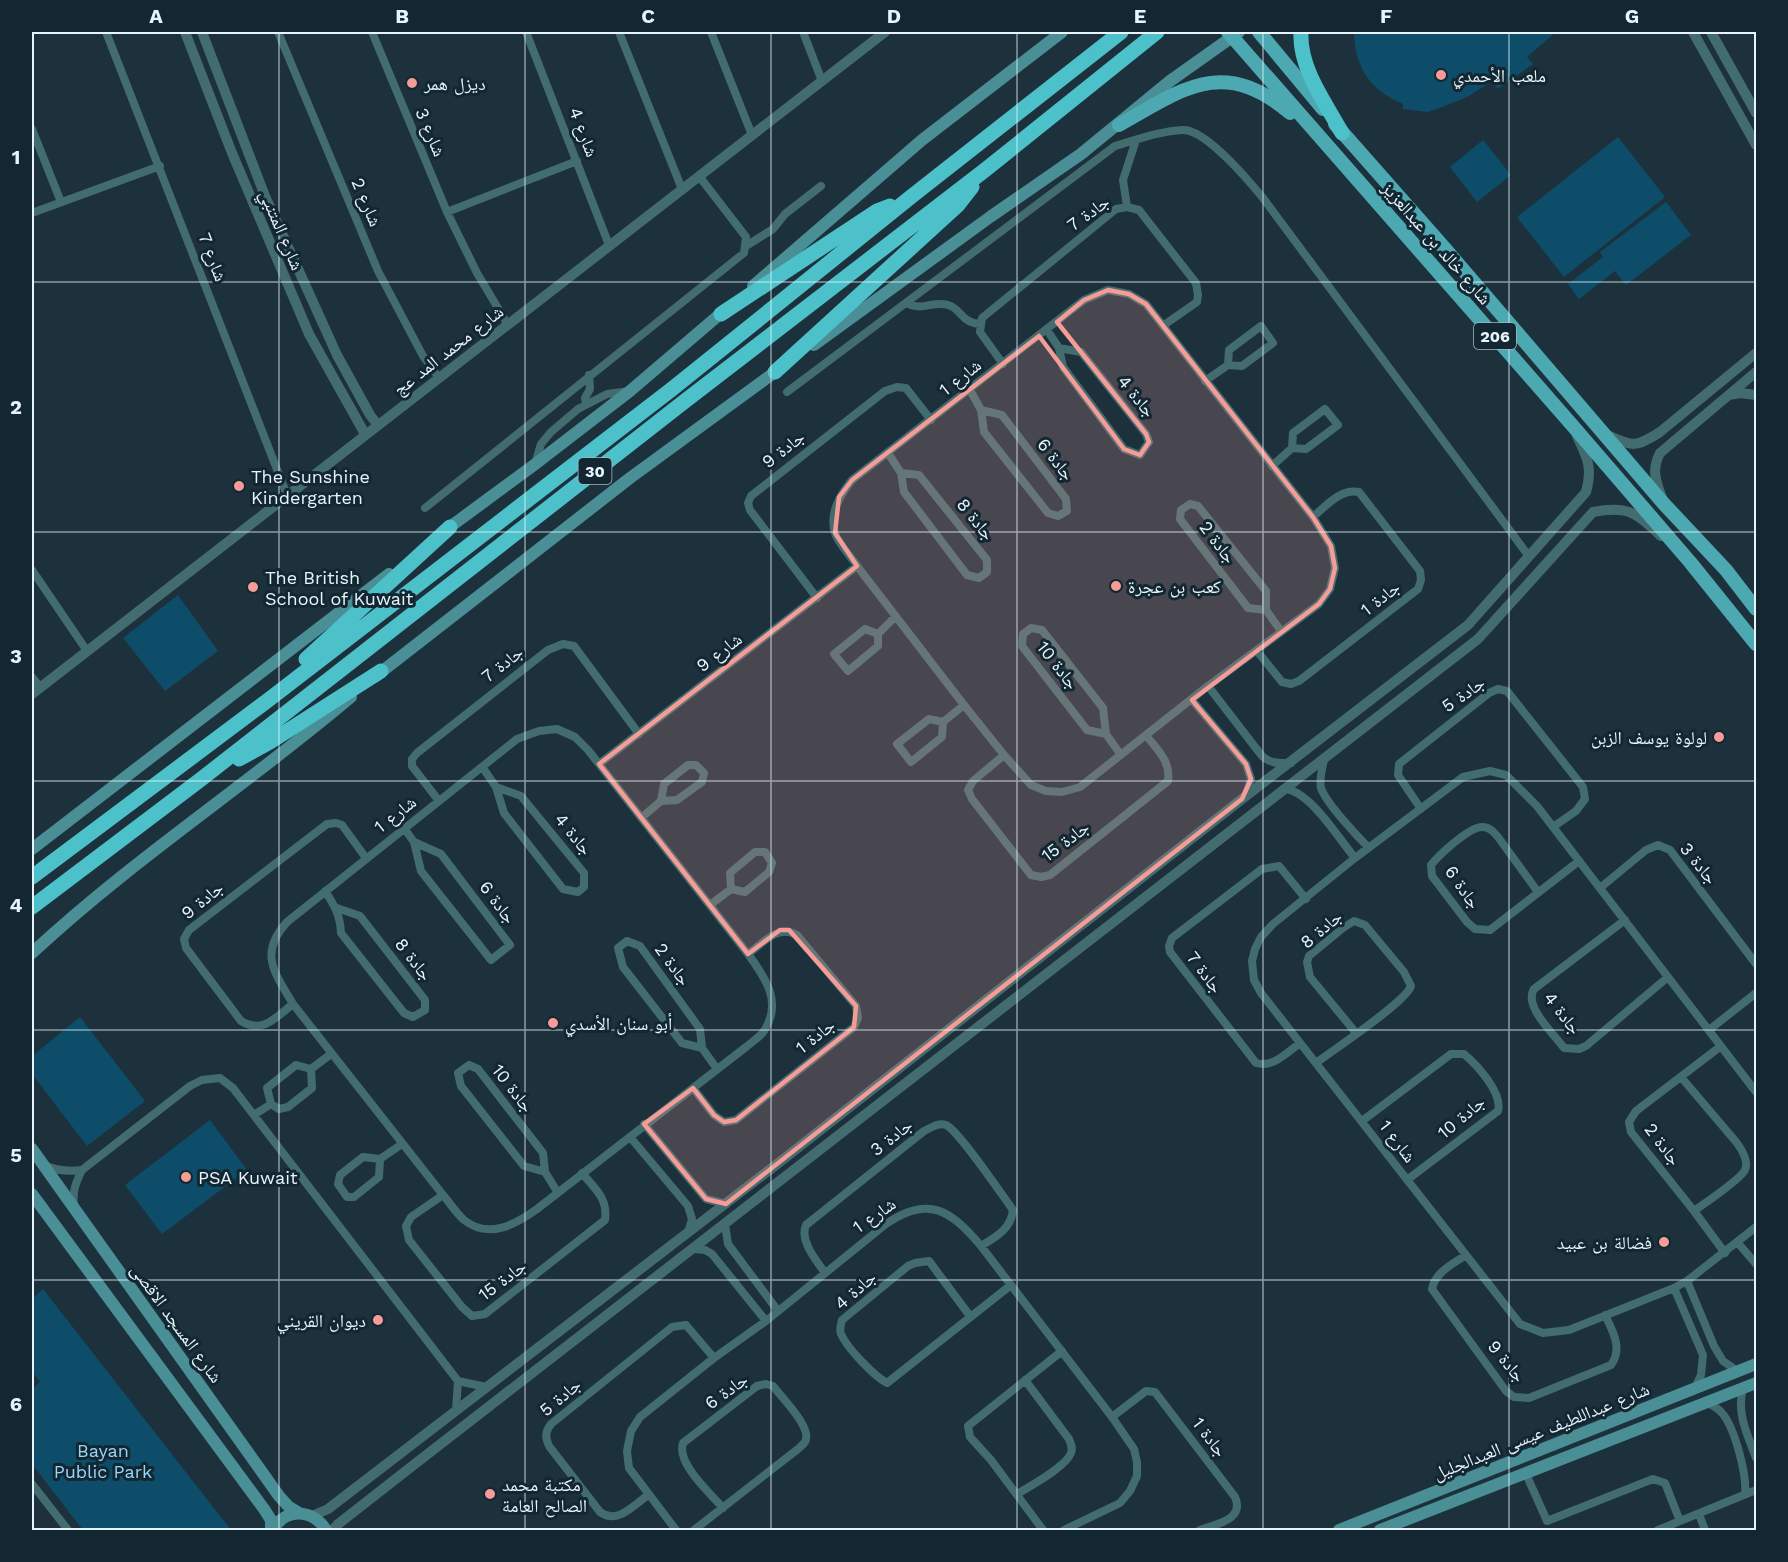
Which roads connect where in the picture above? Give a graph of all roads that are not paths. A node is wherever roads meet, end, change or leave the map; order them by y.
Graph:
1 (106, 32) edge
2 (186, 32) edge
3 (202, 32) edge
4 (280, 32) edge
5 (372, 32) edge
6 (526, 32) edge
7 (619, 32) edge
8 (711, 32) edge
9 (802, 32) edge
10 (885, 32) edge
11 (1062, 32) edge
12 (1121, 32) edge
13 (1157, 32) edge
14 (1259, 32) edge
15 (1301, 32) edge
16 (1693, 32) edge
17 (1711, 32) edge
18 (1233, 33) edge
19 (822, 81) junction
20 (1756, 113) edge
21 (1119, 126) junction
22 (32, 129) edge
23 (1342, 133) junction
24 (752, 135) junction
25 (1136, 140) junction
26 (1324, 142) junction
27 (1756, 145) edge
28 (577, 161) junction
29 (160, 166) junction
30 (985, 170) junction
31 (699, 176) junction
32 (821, 186) dead end
33 (682, 189) junction
34 (912, 196) junction
35 (61, 202) junction
36 (1127, 207) junction
37 (447, 212) junction
38 (32, 213) edge
39 (609, 245) junction
40 (746, 246) junction
41 (1447, 251) junction
42 (1433, 266) junction
43 (906, 303) junction
44 (720, 314) junction
45 (508, 324) junction
46 (980, 324) junction
47 (1164, 325) junction
48 (1047, 330) junction
49 (1059, 348) junction
50 (1756, 353) edge
51 (1003, 364) junction
52 (1228, 365) junction
53 (775, 372) junction
54 (1756, 372) edge
55 (589, 375) junction
56 (439, 378) junction
57 (1205, 381) junction
58 (970, 390) junction
59 (630, 391) junction
60 (787, 392) dead end
61 (1728, 395) junction
62 (1756, 395) edge
63 (586, 403) junction
64 (981, 410) junction
65 (931, 420) junction
66 (1668, 424) junction
67 (378, 425) junction
68 (1572, 425) junction
69 (1602, 433) junction
70 (365, 434) junction
71 (1679, 437) junction
72 (1292, 448) junction
73 (888, 453) junction
74 (534, 465) junction
75 (1272, 466) junction
76 (901, 473) junction
77 (287, 495) junction
78 (1664, 504) junction
79 (1574, 506) junction
80 (425, 508) dead end
81 (1313, 517) junction
82 (1584, 519) junction
83 (450, 527) junction
84 (1528, 555) junction
85 (1690, 562) junction
86 (857, 566) junction
87 (32, 570) edge
88 (817, 598) junction
89 (1756, 609) edge
90 (1266, 610) junction
91 (896, 616) junction
92 (1281, 631) junction
93 (878, 634) junction
94 (1756, 644) edge
95 (87, 651) junction
96 (1257, 651) junction
97 (381, 671) junction
98 (1404, 674) junction
99 (32, 677) edge
100 (1208, 686) junction
101 (1414, 688) junction
102 (36, 691) edge
103 (1376, 695) junction
104 (1192, 700) junction
105 (267, 701) junction
106 (964, 705) junction
107 (1386, 709) junction
108 (942, 722) junction
109 (639, 734) junction
110 (1106, 735) junction
111 (1146, 735) junction
112 (1004, 755) junction
113 (1120, 755) junction
114 (1324, 760) junction
115 (1291, 763) junction
116 (599, 764) junction
117 (483, 768) junction
118 (200, 780) junction
119 (496, 787) junction
120 (1286, 789) junction
121 (1242, 800) junction
122 (439, 801) junction
123 (661, 801) junction
124 (1421, 810) junction
125 (641, 818) junction
126 (1553, 827) junction
127 (404, 828) junction
128 (414, 842) junction
129 (1369, 848) junction
130 (32, 849) edge
131 (366, 858) junction
132 (1355, 858) junction
133 (1579, 861) junction
134 (1158, 866) junction
135 (32, 877) edge
136 (1169, 879) junction
137 (1137, 882) junction
138 (1600, 888) junction
139 (731, 889) junction
140 (325, 891) junction
141 (1538, 892) junction
142 (1150, 894) junction
143 (1306, 899) junction
144 (710, 904) junction
145 (32, 907) edge
146 (337, 909) junction
147 (1625, 920) junction
148 (45, 940) junction
149 (32, 953) edge
150 (748, 954) junction
151 (32, 958) edge
152 (1756, 964) edge
153 (1668, 977) junction
154 (1756, 993) edge
155 (293, 1004) junction
156 (1709, 1030) junction
157 (1356, 1033) junction
158 (1299, 1044) junction
159 (1721, 1046) junction
160 (702, 1048) junction
161 (331, 1054) junction
162 (1316, 1063) junction
163 (311, 1069) junction
164 (717, 1069) junction
165 (1681, 1077) junction
166 (693, 1088) junction
167 (1755, 1088) edge
168 (271, 1104) junction
169 (843, 1113) junction
170 (254, 1115) junction
171 (1362, 1121) junction
172 (644, 1124) junction
173 (853, 1124) junction
174 (826, 1126) junction
175 (630, 1137) junction
176 (833, 1140) junction
177 (402, 1144) junction
178 (32, 1149) edge
179 (380, 1160) junction
180 (42, 1165) junction
181 (82, 1170) junction
182 (545, 1172) junction
183 (582, 1173) junction
184 (1407, 1180) junction
185 (558, 1193) junction
186 (32, 1195) edge
187 (443, 1195) junction
188 (726, 1204) junction
189 (1694, 1211) junction
190 (75, 1212) junction
191 (725, 1224) junction
192 (1756, 1227) edge
193 (688, 1233) junction
194 (1738, 1243) junction
195 (981, 1246) junction
196 (693, 1249) junction
197 (1725, 1253) junction
198 (1466, 1255) junction
199 (1756, 1264) edge
200 (825, 1274) junction
201 (1687, 1281) junction
202 (1011, 1284) junction
203 (1674, 1288) junction
204 (590, 1307) junction
205 (778, 1311) junction
206 (1605, 1315) junction
207 (970, 1316) junction
208 (601, 1320) junction
209 (766, 1321) junction
210 (571, 1322) junction
211 (581, 1335) junction
212 (1062, 1352) junction
213 (714, 1358) junction
214 (1756, 1364) edge
215 (1739, 1372) junction
216 (1025, 1380) junction
217 (458, 1381) junction
218 (1756, 1383) edge
219 (486, 1387) junction
220 (1743, 1389) junction
221 (1694, 1390) junction
222 (1706, 1402) junction
223 (456, 1410) junction
224 (1112, 1417) junction
225 (1756, 1458) edge
226 (1526, 1474) junction
227 (32, 1484) edge
228 (1756, 1490) edge
229 (1017, 1494) junction
230 (1745, 1494) junction
231 (648, 1495) junction
232 (723, 1508) junction
233 (299, 1513) junction
234 (1698, 1514) junction
235 (312, 1516) junction
236 (1680, 1521) junction
237 (1355, 1527) edge
238 (1393, 1528) edge
239 (68, 1530) edge
240 (272, 1530) edge
241 (326, 1530) edge
242 (333, 1530) edge
243 (676, 1530) edge
244 (694, 1530) edge
245 (1043, 1530) edge
246 (1071, 1530) edge
247 (1200, 1530) edge
248 (1339, 1530) edge
249 (1380, 1530) edge
250 (1658, 1530) edge
251 (1705, 1530) edge

1 - 29 street, شارع 7
2 - 3 street
2 - 70 street, شارع المتنبي
3 - 67 street, شارع المتنبي
4 - 56 street, شارع 2
5 - 37 street, شارع 3
6 - 28 street, شارع 4
7 - 33 street
8 - 24 street
9 - 19 street
10 - 19 street, شارع محمد المد عج
11 - 44 main road
12 - 34 highway, 30
13 - 30 highway, 30
14 - 23 main road, شارع خالد بن عبدالعزيز / 206
15 - 23 highway
16 - 27 street
17 - 20 street
18 - 21 main road
18 - 26 main road, شارع خالد بن عبدالعزيز / 206
19 - 24 street, شارع محمد المد عج
21 - 26 main road
21 - 53 main road
22 - 35 street
23 - 41 main road, شارع خالد بن عبدالعزيز / 206
24 - 31 street, شارع محمد المد عج
25 - 36 street
25 - 43 street
25 - 84 street
26 - 42 main road, شارع خالد بن عبدالعزيز / 206
28 - 37 street
28 - 39 street, شارع 4
29 - 35 street
29 - 77 street, شارع 7
30 - 53 highway
30 - 118 highway, 30
31 - 33 street, شارع محمد المد عج
31 - 40 street
32 - 40 street
33 - 39 street, شارع محمد المد عج
34 - 44 highway
34 - 105 highway, 30
35 - 38 street
36 - 46 street, جادة 7
36 - 47 street, جادة 7
37 - 45 street, شارع 3
39 - 45 street, شارع محمد المد عج
40 - 55 street
41 - 42 main road
41 - 69 main road, شارع خالد بن عبدالعزيز / 206
42 - 68 main road, شارع خالد بن عبدالعزيز / 206
43 - 46 street
43 - 60 street
44 - 59 main road
45 - 56 street, شارع محمد المد عج
46 - 51 street
47 - 48 street, شارع 1
47 - 57 street, شارع 1
48 - 49 street, جادة 4
48 - 51 street, شارع 1
49 - 49 street, جادة 4
50 - 66 street
51 - 58 street, شارع 1
52 - 52 street
52 - 57 street
53 - 97 main road
54 - 61 street
55 - 63 street
55 - 80 street
56 - 67 street, شارع محمد المد عج
57 - 75 street, شارع 1
58 - 64 street, جادة 6
58 - 65 street, شارع 1
59 - 63 street
59 - 74 main road
61 - 62 street
61 - 71 street
63 - 74 street
64 - 64 street, جادة 6
65 - 73 street, شارع 1
65 - 88 street, جادة 9
66 - 69 street
66 - 71 street
67 - 70 street, شارع محمد المد عج
68 - 79 street
68 - 85 main road, شارع خالد بن عبدالعزيز / 206
69 - 78 main road, شارع خالد بن عبدالعزيز / 206
70 - 77 street, شارع محمد المد عج
71 - 78 street
72 - 72 street
72 - 75 street
73 - 76 street, جادة 8
73 - 86 street, شارع 1
74 - 83 main road
75 - 81 street, شارع 1
76 - 76 street, جادة 8
77 - 95 street, شارع محمد المد عج
78 - 89 main road, شارع خالد بن عبدالعزيز / 206
79 - 82 street
79 - 84 street
81 - 92 street, شارع 1
81 - 96 street, جادة 1
82 - 85 street
82 - 101 street
83 - 105 highway
83 - 130 main road
84 - 98 street
85 - 94 main road, شارع خالد بن عبدالعزيز / 206
86 - 88 street, شارع 9
86 - 91 street, شارع 1
87 - 95 street
88 - 109 street, شارع 9
90 - 90 street, جادة 2
90 - 92 street, جادة 2
91 - 93 street
91 - 106 street, شارع 1
92 - 96 street, شارع 1
93 - 93 street
95 - 102 street, شارع محمد المد عج
96 - 100 street, شارع 1
97 - 118 highway
97 - 148 main road
98 - 101 street
98 - 103 street
99 - 102 street
100 - 104 street, شارع 1
100 - 115 street
101 - 107 street
103 - 107 street
103 - 115 street
104 - 111 street, شارع 1
104 - 121 street
105 - 135 highway, 30
106 - 108 street
106 - 112 street, شارع 1
107 - 114 street
108 - 108 street
109 - 116 street, شارع 9
109 - 122 street, جادة 7
110 - 110 street, جادة 10
110 - 113 street, جادة 10
111 - 112 street, جادة 15
111 - 113 street, شارع 1
112 - 113 street, شارع 1
114 - 120 street
114 - 129 street
115 - 121 street
116 - 117 street, شارع 1
116 - 125 street, شارع 1
117 - 119 street, جادة 4
117 - 122 street, شارع 1
118 - 145 highway, 30
119 - 119 street, جادة 4
120 - 132 street
120 - 136 street
121 - 134 street
122 - 127 street, شارع 1
123 - 123 street
123 - 125 street
124 - 126 street, شارع 1
124 - 126 street, جادة 5
124 - 129 street, شارع 1
125 - 144 street, شارع 1
126 - 133 street, شارع 1
127 - 128 street, جادة 6
127 - 131 street, شارع 1
128 - 128 street, جادة 6
129 - 132 street, شارع 1
131 - 140 street, شارع 1
131 - 155 street, جادة 9
132 - 143 street, شارع 1
133 - 138 street, شارع 1
133 - 141 street, جادة 6
134 - 136 street
134 - 137 street
136 - 142 street
137 - 142 street
137 - 169 street
138 - 147 street, شارع 1
138 - 152 street, جادة 3
139 - 139 street
139 - 144 street
140 - 146 street, جادة 8
140 - 155 street, شارع 1
141 - 141 street, جادة 6
142 - 173 street
143 - 158 street, شارع 1
143 - 158 street, جادة 7
144 - 150 street, شارع 1
146 - 146 street, جادة 8
147 - 153 street, شارع 1
147 - 153 street, جادة 4
148 - 149 main road
148 - 151 main road
150 - 164 street, شارع 1
150 - 166 street, جادة 1
153 - 156 street, شارع 1
154 - 156 street
155 - 161 street, شارع 1
156 - 159 street, شارع 1
157 - 157 street, جادة 8
157 - 162 street, جادة 8
158 - 162 street, شارع 1
159 - 165 street, جادة 2
159 - 167 street, شارع 1
160 - 160 street, جادة 2
160 - 164 street, جادة 2
161 - 163 street
161 - 177 street, شارع 1
162 - 171 street, شارع 1
163 - 168 street
163 - 168 street
164 - 166 street, شارع 1
165 - 189 street, جادة 2
165 - 189 street
166 - 172 street, شارع 1
168 - 170 street
169 - 173 street
169 - 174 street
170 - 181 street
170 - 217 street
171 - 184 street, شارع 1
171 - 184 street, جادة 10
172 - 175 street, شارع 1
172 - 188 street
173 - 176 street
174 - 176 street
174 - 188 street
175 - 183 street, شارع 1
175 - 193 street
176 - 191 street
177 - 179 street
177 - 187 street, شارع 1
178 - 180 main road, شارع المسجد الاقصى
179 - 179 street
180 - 181 street
180 - 190 main road, شارع المسجد الاقصى
181 - 190 street
182 - 182 street, جادة 10
182 - 185 street, جادة 10
183 - 185 street, شارع 1
183 - 187 street, جادة 15
184 - 198 street, شارع 1
185 - 187 street, شارع 1
186 - 240 main road
188 - 193 street
189 - 197 street, جادة 2
190 - 233 main road, شارع المسجد الاقصى
191 - 196 street
191 - 205 street
192 - 194 street, شارع 1
193 - 204 street
194 - 197 street, شارع 1
194 - 199 street
195 - 200 street, شارع 1
195 - 200 street, جادة 3
195 - 202 street, شارع 1
196 - 208 street
196 - 209 street
197 - 201 street, شارع 1
198 - 206 street, شارع 1
198 - 206 street, جادة 9
200 - 205 street, شارع 1
201 - 203 street, شارع 1
201 - 215 street
202 - 207 street, جادة 4
202 - 212 street, شارع 1
203 - 206 street, شارع 1
203 - 221 street
204 - 208 street
204 - 210 street
205 - 209 street, شارع 1
207 - 207 street, جادة 4
208 - 211 street
209 - 213 street, شارع 1
210 - 211 street
210 - 219 street
211 - 242 street
212 - 216 street
212 - 224 street, شارع 1
213 - 231 street, شارع 1
213 - 231 street, جادة 5
214 - 215 main road, شارع عبداللطيف عيسى العبدالجليل
215 - 221 main road, شارع عبداللطيف عيسى العبدالجليل
216 - 229 street
216 - 229 street
217 - 219 street
217 - 223 street
218 - 220 main road, شارع عبداللطيف عيسى العبدالجليل
219 - 223 street
220 - 222 main road, شارع عبداللطيف عيسى العبدالجليل
220 - 225 street
221 - 237 main road, شارع عبداللطيف عيسى العبدالجليل
222 - 226 main road, شارع عبداللطيف عيسى العبدالجليل
222 - 230 street
223 - 235 street
224 - 246 street, شارع 1
224 - 247 street, جادة 1
226 - 236 street
226 - 238 main road, شارع عبداللطيف عيسى العبدالجليل
227 - 239 street
228 - 230 street
229 - 245 street
230 - 234 street
231 - 243 street, شارع 1
232 - 232 street, جادة 6
232 - 244 street, جادة 6
233 - 235 main road
233 - 240 main road
234 - 236 street
234 - 251 street
235 - 241 main road
236 - 250 street
237 - 248 main road, شارع عبداللطيف عيسى العبدالجليل
238 - 249 main road, شارع عبداللطيف عيسى العبدالجليل

